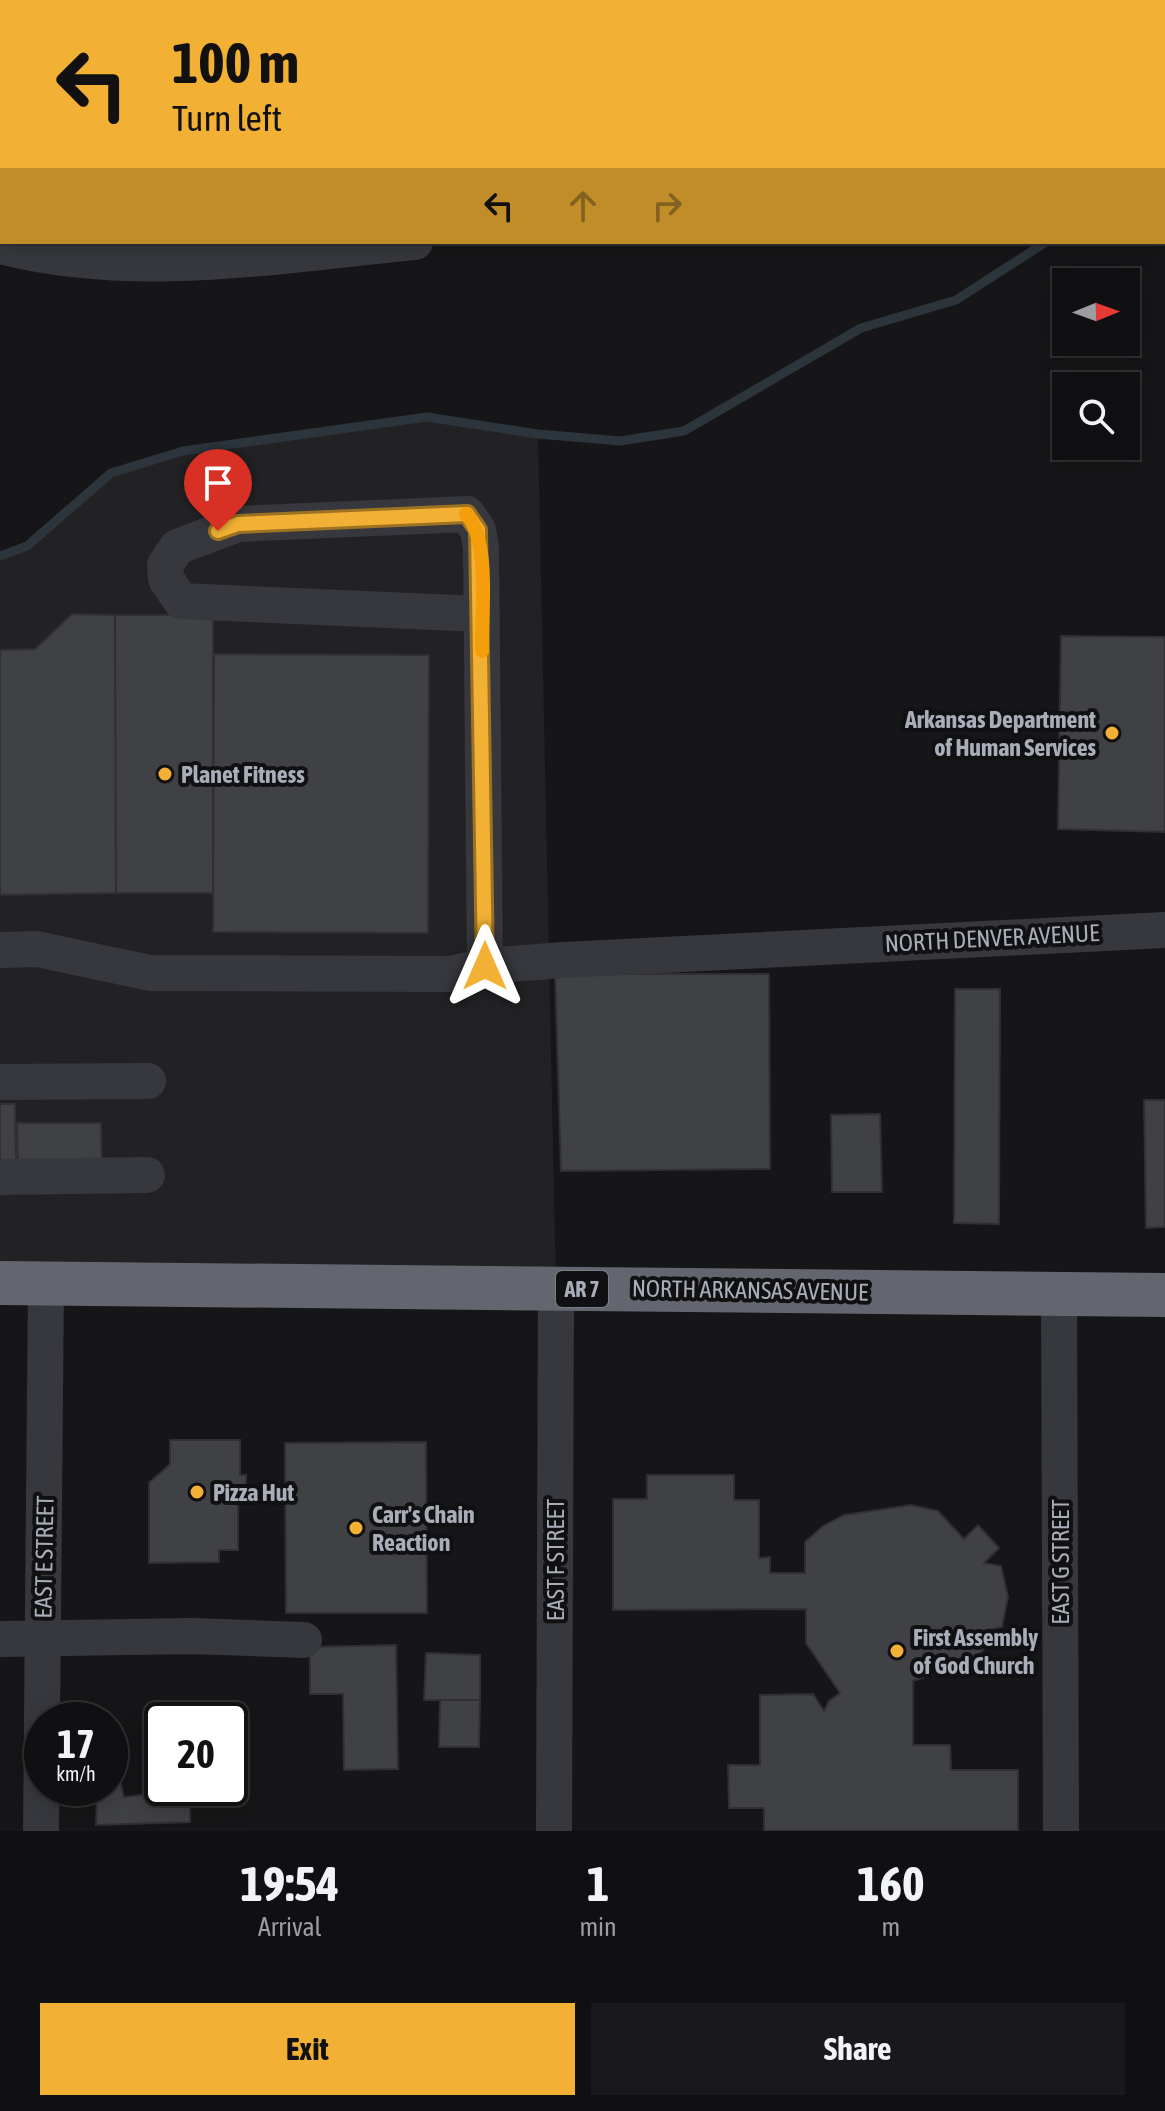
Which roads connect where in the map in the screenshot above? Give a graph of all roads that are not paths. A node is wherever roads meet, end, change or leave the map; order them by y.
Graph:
1 (393, 244) edge
2 (0, 246) edge
3 (51, 250) edge
4 (481, 614) junction
5 (1165, 930) edge
6 (0, 950) edge
7 (485, 966) junction
8 (148, 1081) dead end
9 (0, 1082) edge
10 (147, 1175) dead end
11 (0, 1177) edge
12 (0, 1283) edge
13 (46, 1283) junction
14 (556, 1289) junction
15 (1059, 1293) junction
16 (1165, 1295) edge
17 (0, 1639) edge
18 (43, 1640) junction
19 (304, 1640) dead end
20 (41, 1831) edge
21 (554, 1831) edge
22 (1061, 1831) edge

1 - 3 street
2 - 3 street
4 - 4 street
4 - 7 street
5 - 7 street, NORTH DENVER AVENUE
6 - 7 street, NORTH DENVER AVENUE
8 - 9 street
10 - 11 street
12 - 13 highway, NORTH ARKANSAS AVENUE / AR 7
13 - 14 highway, NORTH ARKANSAS AVENUE / AR 7
13 - 18 street, EAST E STREET
14 - 15 highway, NORTH ARKANSAS AVENUE / AR 7
14 - 21 street, EAST F STREET
15 - 16 highway, NORTH ARKANSAS AVENUE / AR 7
15 - 22 street, EAST G STREET
17 - 18 street
18 - 19 street
18 - 20 street, EAST E STREET

